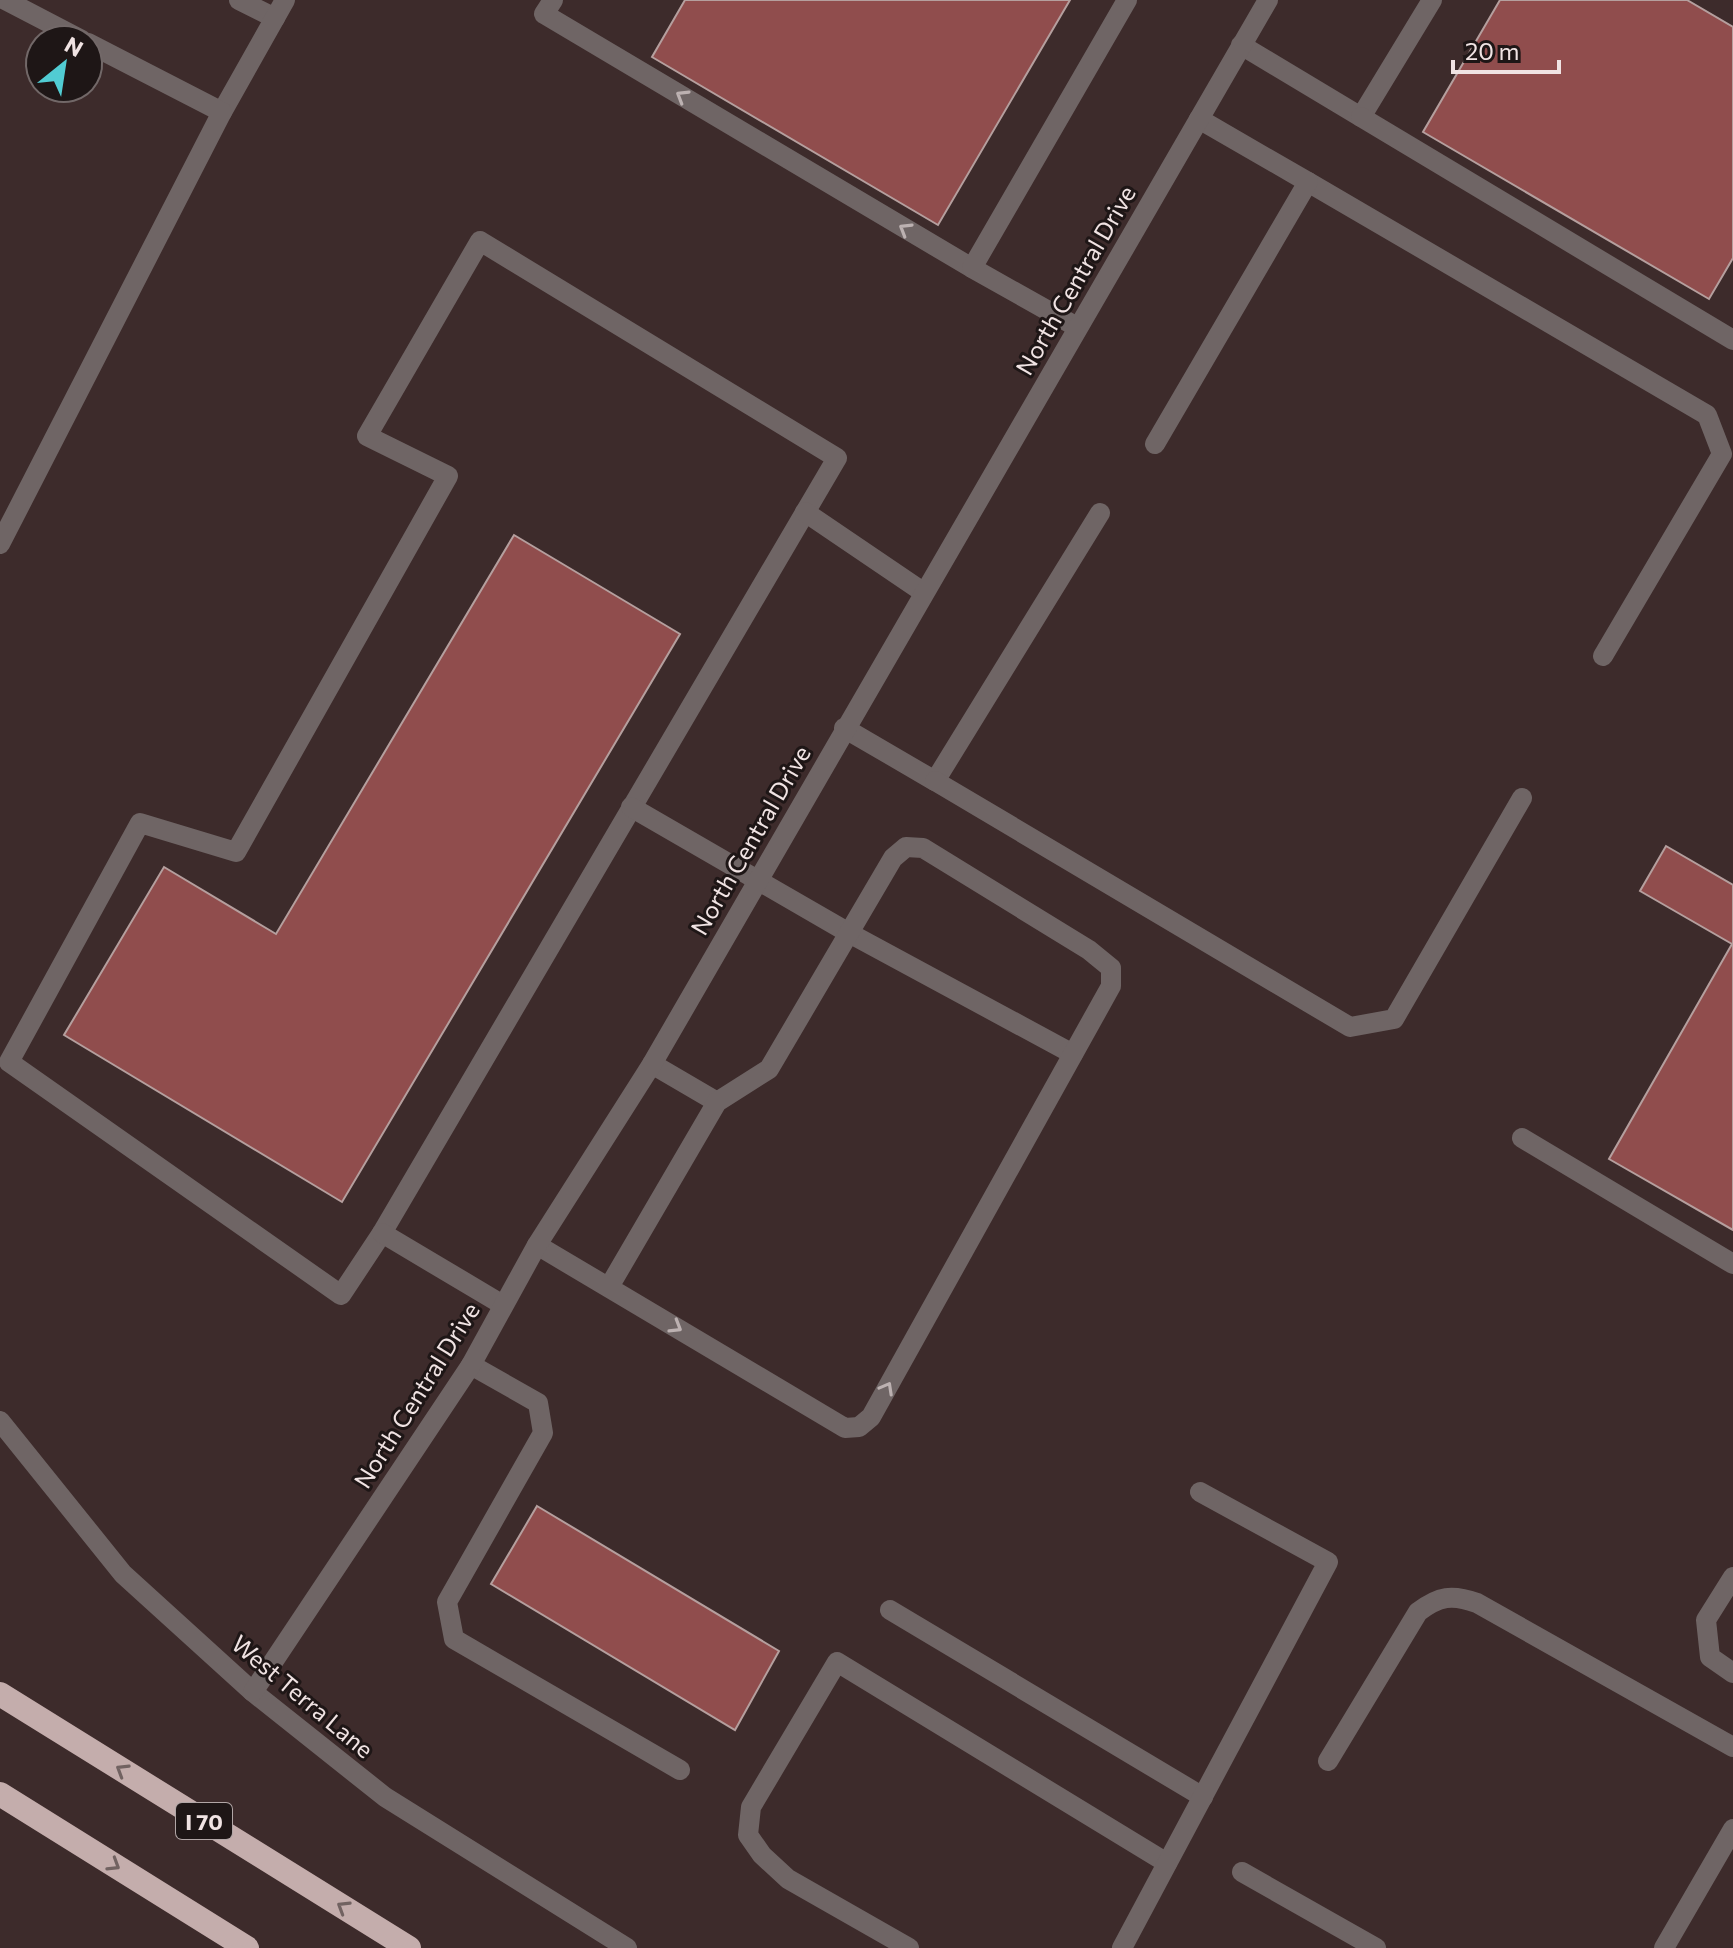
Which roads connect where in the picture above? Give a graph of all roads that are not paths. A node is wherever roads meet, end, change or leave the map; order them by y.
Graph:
1 (5, 0) edge
2 (239, 0) edge
3 (285, 0) edge
4 (1127, 0) edge
5 (1268, 0) edge
6 (1432, 0) edge
7 (549, 7) edge
8 (275, 18) junction
9 (51, 24) edge
10 (1241, 45) junction
11 (104, 51) edge
12 (222, 112) junction
13 (1361, 117) junction
14 (1199, 119) junction
15 (1308, 182) junction
16 (972, 268) junction
17 (1077, 327) junction
18 (1733, 340) edge
19 (1155, 444) dead end
20 (805, 512) junction
21 (1100, 513) dead end
22 (0, 544) edge
23 (923, 592) junction
24 (1603, 656) dead end
25 (844, 728) junction
26 (935, 781) junction
27 (1522, 798) dead end
28 (631, 807) junction
29 (757, 880) junction
30 (849, 933) junction
31 (1073, 1054) junction
32 (652, 1064) junction
33 (717, 1102) junction
34 (1522, 1138) dead end
35 (382, 1233) junction
36 (537, 1245) junction
37 (1733, 1264) edge
38 (609, 1287) junction
39 (503, 1305) junction
40 (471, 1365) junction
41 (0, 1421) edge
42 (1200, 1492) dead end
43 (1733, 1577) edge
44 (890, 1610) dead end
45 (1733, 1673) edge
46 (253, 1692) junction
47 (0, 1694) edge
48 (1733, 1747) edge
49 (1328, 1761) dead end
50 (680, 1770) dead end
51 (0, 1794) edge
52 (1203, 1797) junction
53 (1733, 1829) edge
54 (1167, 1863) junction
55 (1242, 1872) dead end
56 (247, 1948) edge
57 (409, 1948) edge
58 (627, 1948) edge
59 (909, 1948) edge
60 (1122, 1948) edge
61 (1376, 1948) edge
62 (1664, 1948) edge

1 - 9 street
2 - 8 street
3 - 8 street
4 - 16 street
5 - 10 street, North Central Drive
6 - 13 street
16 -> 7 street
8 - 12 street
10 - 13 street
10 - 14 street, North Central Drive
11 - 12 street
12 - 22 street
13 - 18 street
14 - 15 street
14 - 17 street, North Central Drive
15 - 19 street
15 - 24 street
16 - 17 street
17 - 23 street, North Central Drive
20 - 23 street
20 - 28 street
20 - 35 street
21 - 26 street
23 - 25 street, North Central Drive
25 - 26 street
25 - 29 street, North Central Drive
26 - 27 street
28 - 29 street
28 - 35 street
29 - 30 street
29 - 32 street, North Central Drive
30 - 31 street
30 - 31 street
30 - 33 street
38 -> 31 street
32 - 33 street
32 - 36 street, North Central Drive
33 - 38 street
34 - 37 street
35 - 39 street
36 - 38 street
36 - 39 street, North Central Drive
39 - 40 street, North Central Drive
40 - 46 street, North Central Drive
40 - 50 street
41 - 46 street, West Terra Lane
42 - 52 street
43 - 45 street
44 - 52 street
46 - 58 street, West Terra Lane
57 -> 47 highway, I 70
48 - 49 street
51 -> 56 highway
52 - 54 street
53 - 62 street
54 - 59 street
54 - 60 street
55 - 61 street

